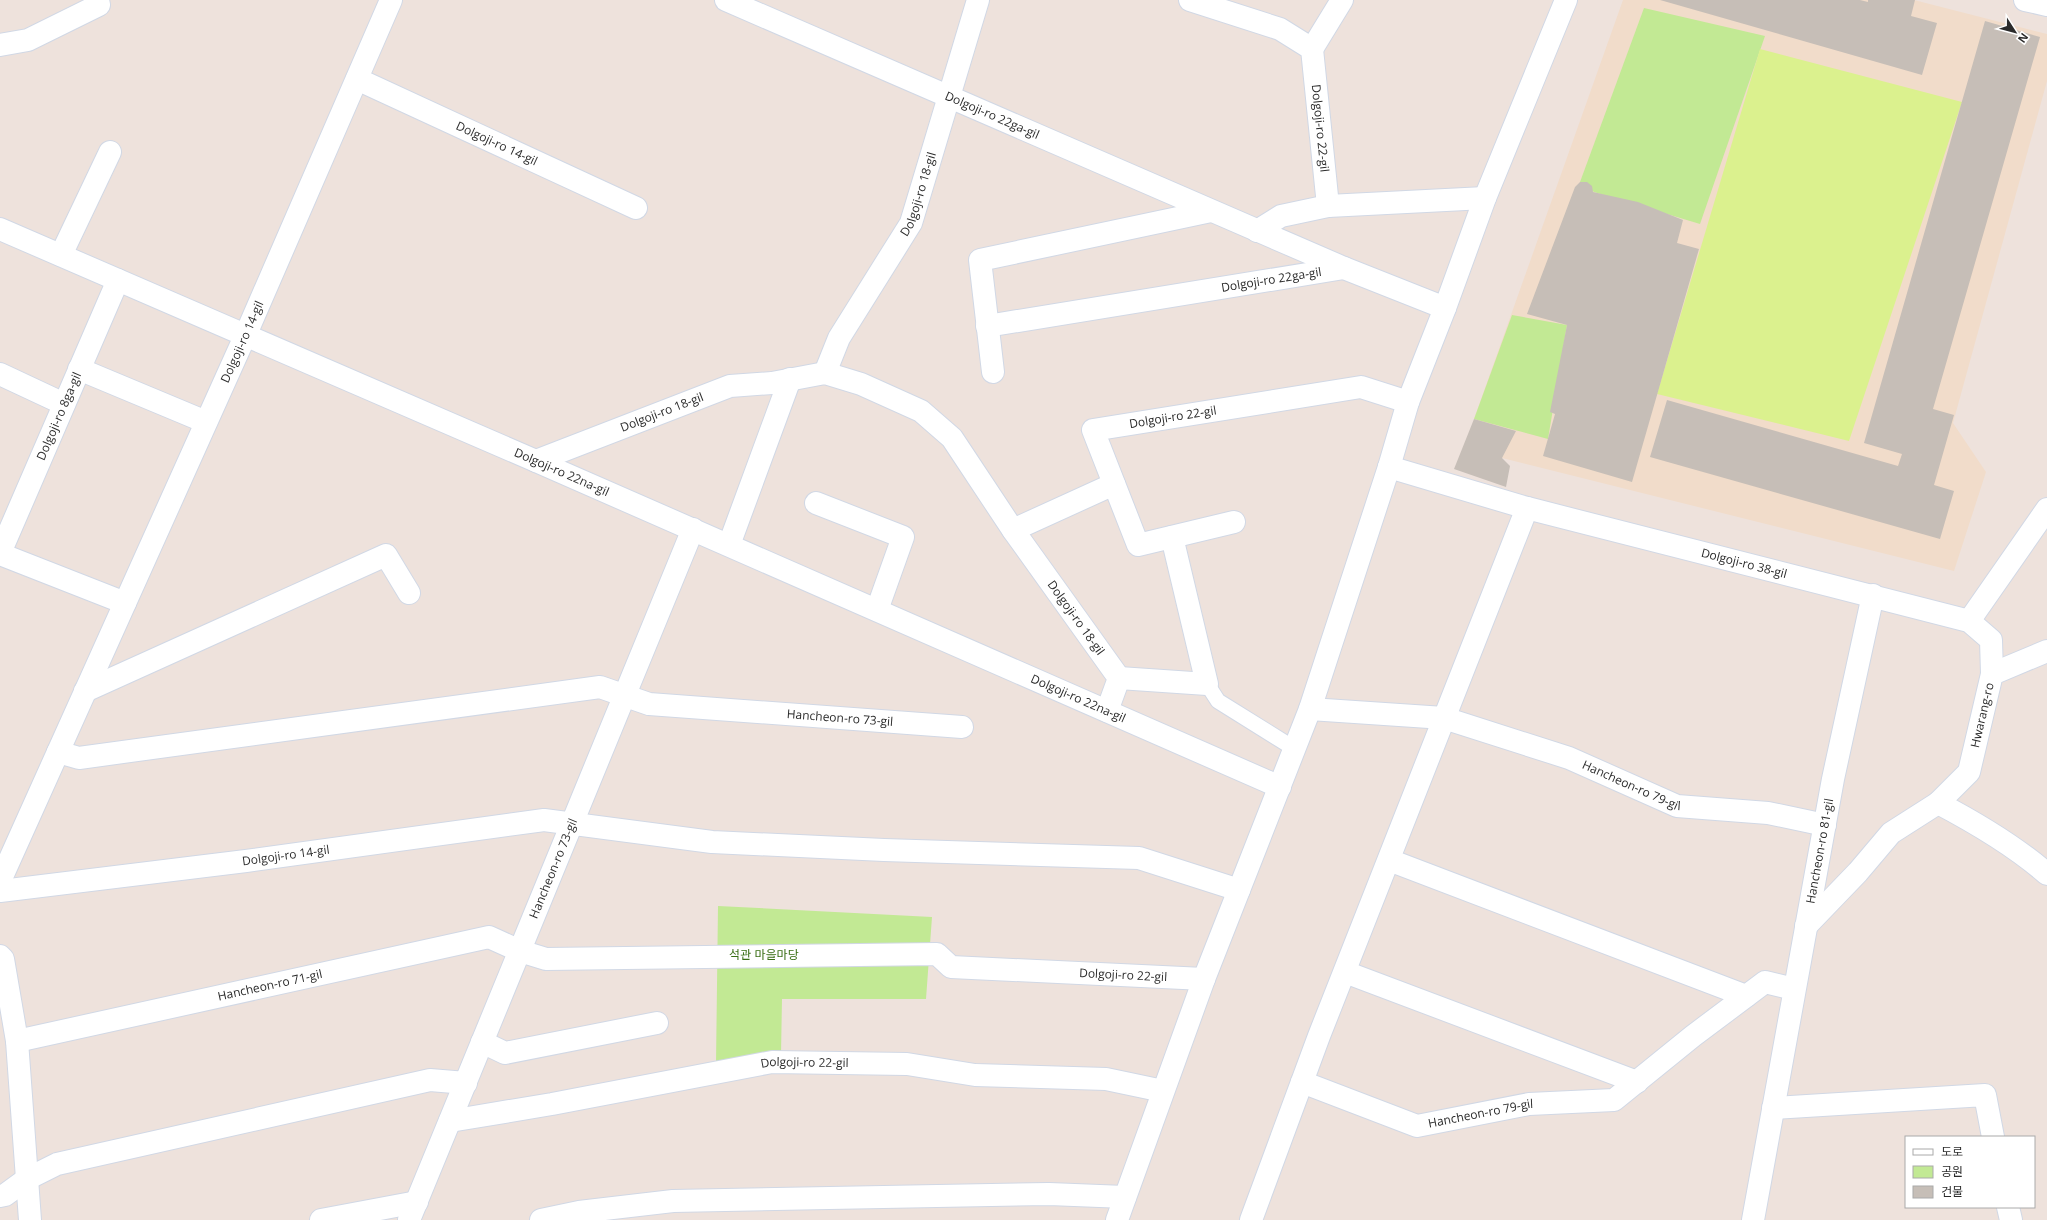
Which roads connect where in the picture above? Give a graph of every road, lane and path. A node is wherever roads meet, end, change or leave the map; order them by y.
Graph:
1 (98, 0) edge
2 (391, 0) edge
3 (726, 0) edge
4 (978, 0) edge
5 (1190, 0) edge
6 (1342, 0) edge
7 (1566, 0) edge
8 (2025, 0) edge
9 (2047, 5) edge
10 (0, 45) edge
11 (1312, 49) junction
12 (357, 79) junction
13 (949, 97) junction
14 (110, 152) dead end
15 (1484, 198) junction
16 (1328, 206) junction
17 (636, 208) dead end
18 (1211, 211) junction
19 (0, 229) edge
20 (1257, 231) junction
21 (61, 255) junction
22 (1344, 268) junction
23 (118, 280) junction
24 (1445, 308) junction
25 (986, 326) junction
26 (246, 334) junction
27 (79, 369) junction
28 (993, 372) dead end
29 (825, 373) junction
30 (0, 374) edge
31 (790, 380) junction
32 (1408, 402) junction
33 (64, 404) junction
34 (206, 422) junction
35 (536, 460) junction
36 (1389, 468) junction
37 (1114, 484) junction
38 (816, 503) dead end
39 (1527, 508) junction
40 (2047, 509) edge
41 (1234, 522) dead end
42 (693, 529) junction
43 (1013, 530) junction
44 (1172, 537) junction
45 (729, 545) junction
46 (0, 554) edge
47 (409, 594) dead end
48 (1873, 595) junction
49 (125, 603) junction
50 (877, 610) junction
51 (1969, 621) junction
52 (2047, 650) edge
53 (1992, 674) junction
54 (1119, 678) junction
55 (1207, 684) junction
56 (85, 691) junction
57 (625, 695) junction
58 (1310, 709) junction
59 (1107, 711) junction
60 (1444, 718) junction
61 (962, 727) dead end
62 (1295, 749) junction
63 (58, 752) junction
64 (1280, 787) junction
65 (1938, 803) junction
66 (572, 824) junction
67 (1825, 825) junction
68 (1388, 860) junction
69 (2047, 874) edge
70 (0, 881) edge
71 (1239, 890) junction
72 (0, 891) edge
73 (1806, 926) junction
74 (520, 951) junction
75 (0, 956) edge
76 (1344, 972) junction
77 (1204, 978) junction
78 (1794, 989) junction
79 (1746, 996) junction
80 (657, 1023) dead end
81 (17, 1040) junction
82 (482, 1042) junction
83 (1302, 1082) junction
84 (1637, 1082) junction
85 (466, 1083) junction
86 (1163, 1091) junction
87 (1773, 1108) junction
88 (450, 1121) junction
89 (1993, 1136) edge
90 (27, 1179) junction
91 (0, 1196) edge
92 (1125, 1197) junction
93 (2008, 1208) edge
94 (413, 1211) edge
95 (654, 1212) edge
96 (30, 1220) edge
97 (321, 1220) edge
98 (541, 1220) edge
99 (1117, 1220) edge
100 (1251, 1220) edge
101 (1753, 1220) edge
102 (2011, 1220) edge

1 - 10 street
2 - 12 street, Dolgoji-ro 14-gil
3 - 13 street, Dolgoji-ro 22ga-gil
4 - 13 street, Dolgoji-ro 18-gil
5 - 11 street
6 - 11 street
7 - 15 street
8 - 9 street
11 - 16 street, Dolgoji-ro 22-gil
12 - 17 street, Dolgoji-ro 14-gil
12 - 26 street, Dolgoji-ro 14-gil
13 - 18 street, Dolgoji-ro 22ga-gil
13 - 29 street, Dolgoji-ro 18-gil
14 - 21 street
15 - 16 street
15 - 24 street
16 - 20 street
18 - 20 street, Dolgoji-ro 22ga-gil
18 - 25 street
19 - 21 street
20 - 22 street, Dolgoji-ro 22ga-gil
21 - 23 street
22 - 24 street, Dolgoji-ro 22ga-gil
22 - 25 street, Dolgoji-ro 22ga-gil
23 - 26 street
23 - 27 street, Dolgoji-ro 8ga-gil
24 - 32 street
25 - 28 street
26 - 34 street, Dolgoji-ro 14-gil
26 - 35 street, Dolgoji-ro 22na-gil
27 - 33 street, Dolgoji-ro 8ga-gil
27 - 34 street
29 - 31 street, Dolgoji-ro 18-gil
29 - 43 street, Dolgoji-ro 18-gil
30 - 33 street
31 - 35 street, Dolgoji-ro 18-gil
31 - 45 street
32 - 36 street
32 - 37 street, Dolgoji-ro 22-gil
33 - 46 street, Dolgoji-ro 8ga-gil
34 - 49 street, Dolgoji-ro 14-gil
35 - 42 street, Dolgoji-ro 22na-gil
36 - 39 street, Dolgoji-ro 38-gil
36 - 58 street
37 - 43 street
37 - 44 street, Dolgoji-ro 22-gil
38 - 50 street
39 - 48 street, Dolgoji-ro 38-gil
39 - 60 street
40 - 51 street
41 - 44 street, Dolgoji-ro 22-gil
42 - 45 street, Dolgoji-ro 22na-gil
42 - 57 street, Hancheon-ro 73-gil
43 - 54 street, Dolgoji-ro 18-gil
44 - 55 street
45 - 50 street, Dolgoji-ro 22na-gil
46 - 49 street
47 - 56 street
48 - 51 street, Dolgoji-ro 38-gil
48 - 67 street, Hancheon-ro 81-gil
49 - 56 street, Dolgoji-ro 14-gil
50 - 59 street, Dolgoji-ro 22na-gil
51 - 53 street
52 - 53 street, Hwarang-ro
53 - 65 street, Hwarang-ro
54 - 55 street
54 - 59 street
55 - 62 lane
56 - 63 street, Dolgoji-ro 14-gil
57 - 61 street, Hancheon-ro 73-gil
57 - 63 street
57 - 66 street, Hancheon-ro 73-gil
58 - 60 street, Hancheon-ro 79-gil
58 - 62 street
59 - 64 street, Dolgoji-ro 22na-gil
60 - 67 street, Hancheon-ro 79-gil
60 - 68 street
62 - 64 street
63 - 70 street, Dolgoji-ro 14-gil
64 - 71 street
65 - 69 street
65 - 73 street, Hwarang-ro
66 - 71 street
66 - 72 street, Dolgoji-ro 14-gil
66 - 74 street, Hancheon-ro 73-gil
67 - 73 street, Hancheon-ro 81-gil
68 - 76 street
68 - 79 street
71 - 77 street
73 - 78 street, Hancheon-ro 81-gil
74 - 77 street, Dolgoji-ro 22-gil
74 - 81 street, Hancheon-ro 71-gil
74 - 82 street, Hancheon-ro 73-gil
75 - 81 street
76 - 83 street
76 - 84 street
77 - 86 street
78 - 79 street, Hancheon-ro 79-gil
78 - 87 street, Hancheon-ro 81-gil
79 - 84 street, Hancheon-ro 79-gil
80 - 82 street
81 - 90 street
82 - 85 street, Hancheon-ro 73-gil
83 - 84 street, Hancheon-ro 79-gil
83 - 100 street
85 - 88 street, Hancheon-ro 73-gil
85 - 90 street
86 - 88 street, Dolgoji-ro 22-gil
86 - 92 street
87 - 89 street
87 - 101 street, Hancheon-ro 81-gil
88 - 94 street, Hancheon-ro 73-gil
90 - 91 street
90 - 96 street
92 - 95 street
92 - 99 street
93 - 102 street
94 - 97 street
95 - 98 street

